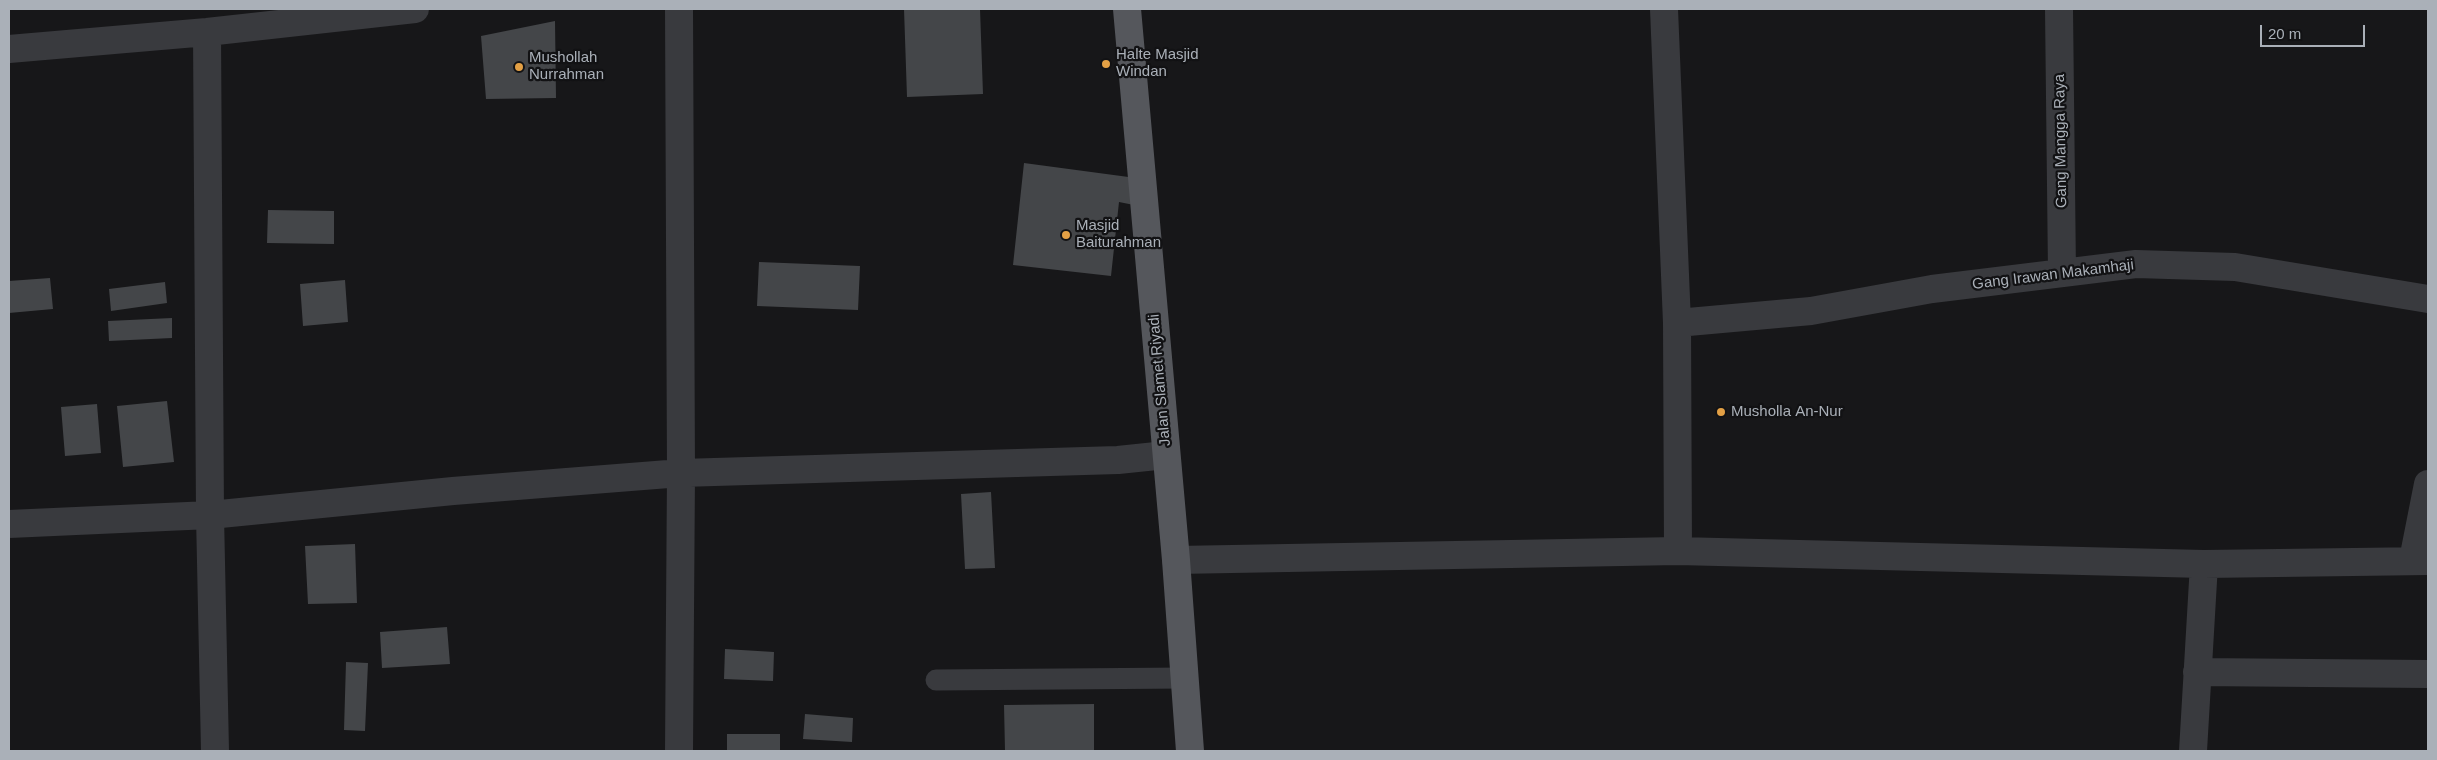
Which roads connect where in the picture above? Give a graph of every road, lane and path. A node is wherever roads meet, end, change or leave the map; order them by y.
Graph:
1 (415, 9) edge
2 (679, 9) edge
3 (1127, 9) edge
4 (1664, 9) edge
5 (2060, 9) edge
6 (207, 32) junction
7 (9, 49) edge
8 (2062, 273) junction
9 (2428, 299) edge
10 (1678, 323) junction
11 (1166, 455) junction
12 (681, 473) junction
13 (2428, 484) edge
14 (210, 515) junction
15 (9, 524) edge
16 (1678, 551) junction
17 (1176, 560) junction
18 (2421, 561) edge
19 (2204, 564) junction
20 (2197, 672) junction
21 (2428, 674) edge
22 (1184, 678) junction
23 (936, 680) dead end
24 (215, 751) edge
25 (678, 751) edge
26 (1190, 751) edge
27 (2193, 751) edge

1 - 6 street
2 - 12 street
3 - 11 main road, Jalan Slamet Riyadi
4 - 10 street
5 - 8 street, Gang Mangga Raya
6 - 7 street
6 - 14 street
8 - 9 street, Gang Irawan Makamhaji
8 - 10 street, Gang Irawan Makamhaji
10 - 16 street
11 - 12 street
11 - 17 main road, Jalan Slamet Riyadi
12 - 14 street
12 - 25 street
13 - 18 street
14 - 15 street
14 - 24 street
16 - 17 street
16 - 19 street
17 - 22 main road, Jalan Slamet Riyadi
18 - 19 street
19 - 20 street
20 - 21 street
20 - 27 street
22 - 23 lane
22 - 26 main road, Jalan Slamet Riyadi

